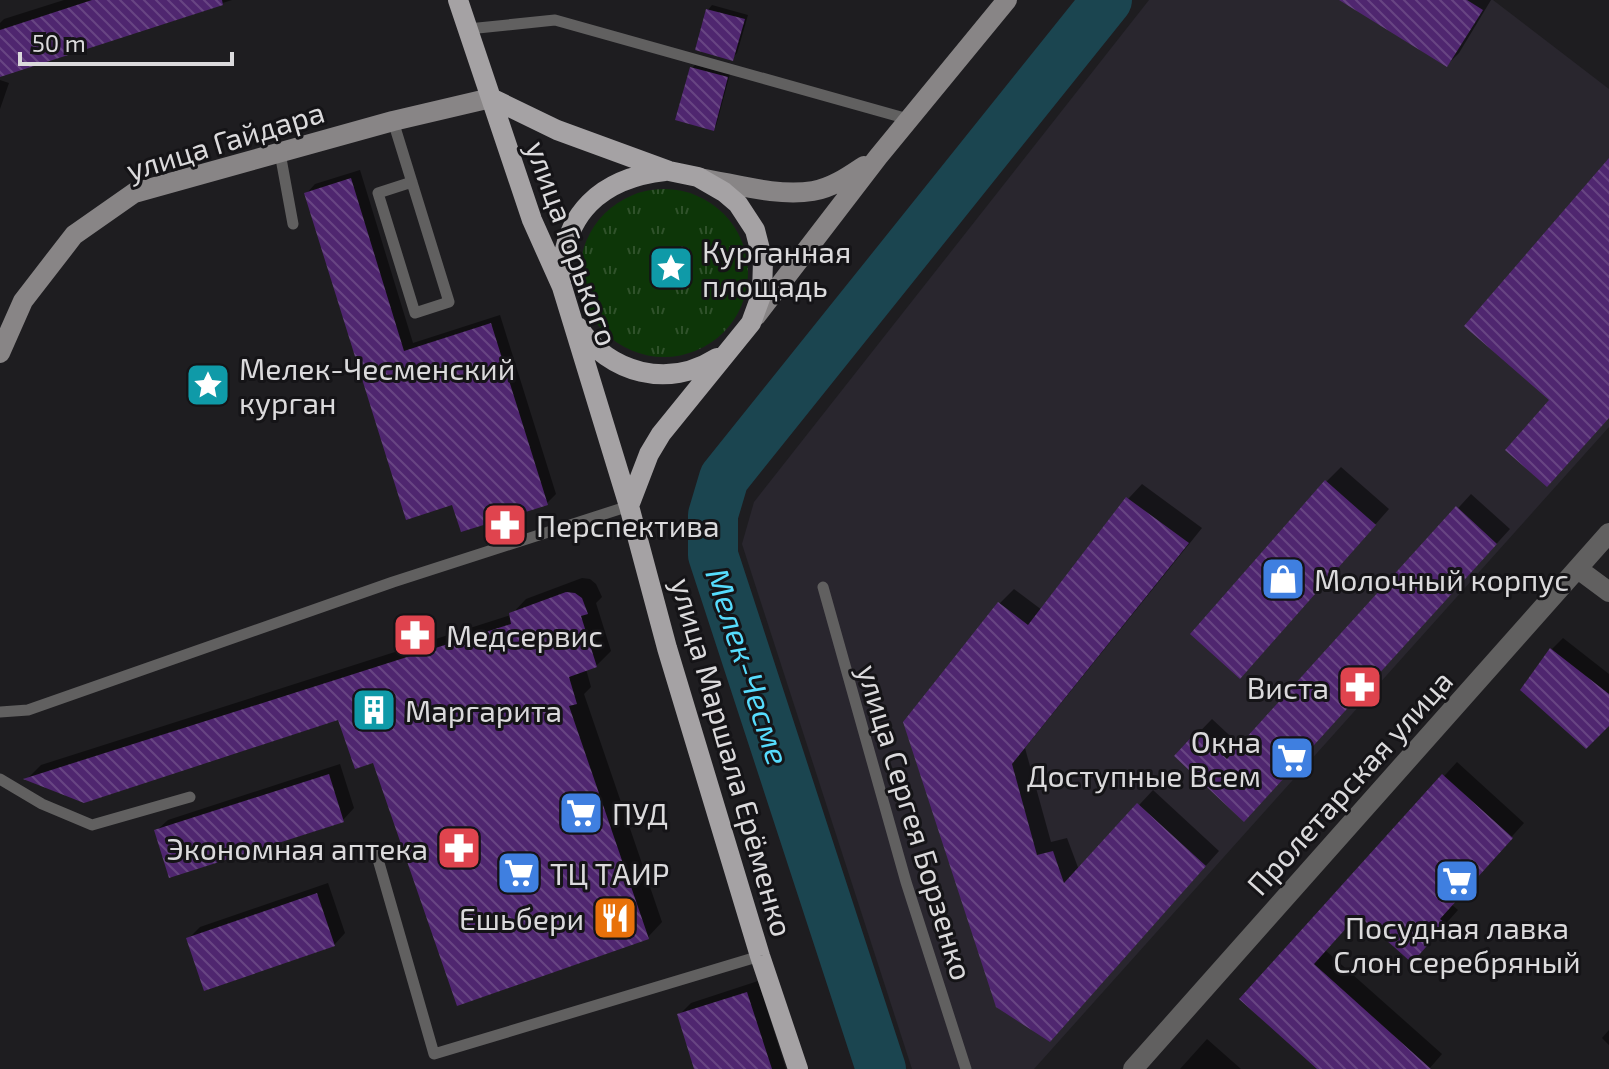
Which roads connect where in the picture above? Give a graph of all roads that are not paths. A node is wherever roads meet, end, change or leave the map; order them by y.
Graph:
1 (458, 0) edge
2 (1007, 0) edge
3 (468, 29) junction
4 (491, 98) junction
5 (908, 119) junction
6 (393, 121) junction
7 (280, 153) junction
8 (878, 157) junction
9 (669, 171) junction
10 (698, 177) junction
11 (412, 182) junction
12 (293, 224) dead end
13 (562, 287) junction
14 (570, 316) junction
15 (751, 323) junction
16 (0, 353) edge
17 (724, 354) junction
18 (629, 506) junction
19 (1609, 533) edge
20 (1578, 569) junction
21 (823, 587) dead end
22 (1609, 592) edge
23 (0, 712) edge
24 (0, 779) edge
25 (190, 797) dead end
26 (375, 849) dead end
27 (760, 956) junction
28 (798, 1069) edge
29 (966, 1069) edge
30 (1133, 1069) edge

1 - 3 main road, улица Горького
2 - 5 main road
3 - 4 main road, улица Горького
3 - 5 lane
4 - 6 main road, улица Гайдара
4 - 9 main road
4 - 13 main road, улица Горького
5 - 8 main road
6 - 7 main road, улица Гайдара
6 - 11 lane
7 - 12 lane
7 - 16 main road, улица Гайдара
8 - 10 main road
8 - 15 main road
9 - 10 main road
9 - 13 main road
10 - 15 main road
11 - 11 lane
13 - 14 main road, улица Горького
14 - 17 main road
14 - 18 main road, улица Горького
15 - 17 main road
17 - 18 main road
18 - 23 lane
18 - 27 main road, улица Маршала Ерёменко
19 - 20 street, Пролетарская улица
20 - 22 street
20 - 30 street, Пролетарская улица
21 - 29 lane, улица Сергея Борзенко
24 - 25 lane
26 - 27 lane
27 - 28 main road, улица Маршала Ерёменко

